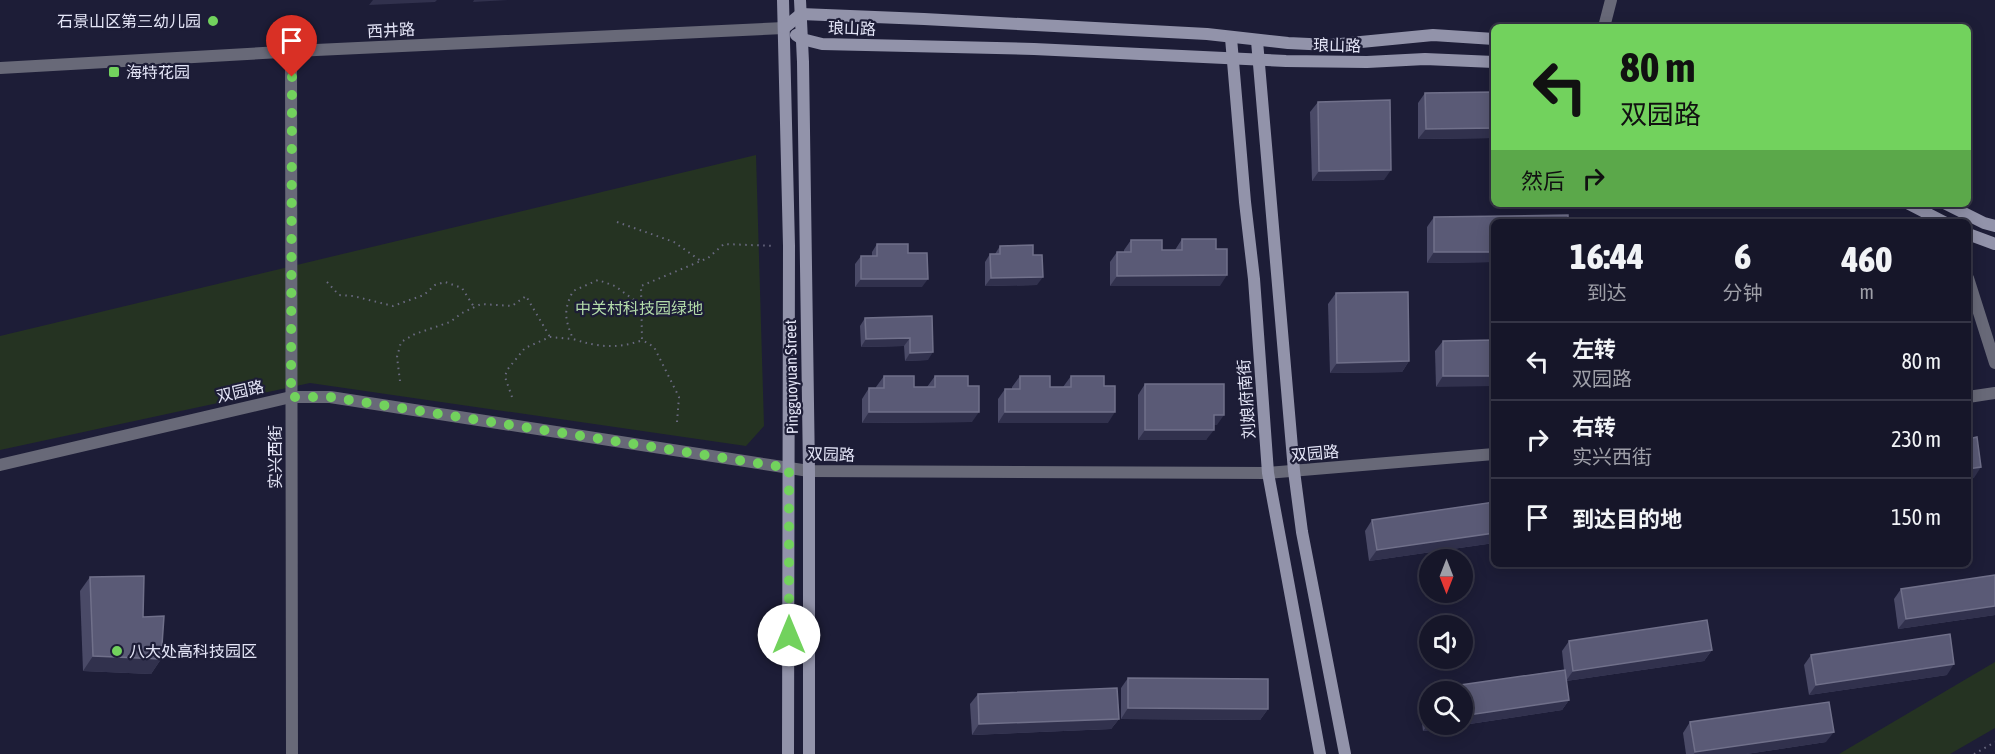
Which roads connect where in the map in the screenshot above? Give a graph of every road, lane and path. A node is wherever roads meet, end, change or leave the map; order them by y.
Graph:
1 (783, 0) edge
2 (800, 0) edge
3 (1611, 0) edge
4 (801, 15) junction
5 (1605, 24) edge
6 (784, 28) junction
7 (1231, 38) junction
8 (802, 39) junction
9 (1491, 39) edge
10 (1257, 40) junction
11 (291, 52) junction
12 (1232, 57) junction
13 (1257, 59) junction
14 (1491, 62) edge
15 (0, 68) edge
16 (1915, 207) edge
17 (1952, 207) edge
18 (1938, 219) edge
19 (617, 222) dead end
20 (1995, 226) edge
21 (1971, 235) edge
22 (1995, 244) edge
23 (789, 246) junction
24 (701, 261) junction
25 (327, 282) dead end
26 (1971, 287) edge
27 (641, 305) junction
28 (474, 307) junction
29 (550, 337) junction
30 (573, 339) junction
31 (642, 340) junction
32 (1995, 363) edge
33 (400, 381) dead end
34 (1995, 393) edge
35 (512, 396) dead end
36 (291, 397) junction
37 (1971, 397) edge
38 (677, 422) dead end
39 (1491, 454) edge
40 (0, 465) edge
41 (789, 468) junction
42 (809, 471) junction
43 (1294, 471) junction
44 (1268, 473) junction
45 (1995, 742) edge
46 (292, 754) edge
47 (789, 754) edge
48 (809, 754) edge
49 (1320, 754) edge
50 (1345, 754) edge
51 (1974, 754) edge

1 - 6 main road, Pingguoyuan Street
2 - 4 main road, Pingguoyuan Street
3 - 5 street
4 - 6 main road
4 - 7 main road, 琅山路
4 - 8 main road, Pingguoyuan Street
6 - 8 main road, 琅山路
6 - 11 street, 西井路
6 - 23 main road, Pingguoyuan Street
7 - 10 main road, 琅山路
7 - 12 main road, 刘娘府南街
8 - 12 main road, 琅山路
8 - 42 main road, Pingguoyuan Street
9 - 10 main road, 琅山路
10 - 13 main road
11 - 15 street, 西井路
11 - 36 street, 实兴西街
12 - 13 main road, 琅山路
12 - 44 main road, 刘娘府南街
13 - 14 main road, 琅山路
13 - 43 main road
16 - 18 main road
17 - 20 main road
19 - 24 path
21 - 22 main road
23 - 24 path
23 - 41 main road, Pingguoyuan Street
24 - 27 path
25 - 28 path
26 - 32 street
27 - 30 path
27 - 31 path
28 - 29 path
28 - 33 path
29 - 30 path
29 - 35 path
30 - 31 path
31 - 38 path
34 - 37 street
36 - 40 street, 双园路
36 - 41 street, 双园路
36 - 46 street, 实兴西街
39 - 43 street, 双园路
41 - 42 street, 双园路
41 - 47 main road, Pingguoyuan Street
42 - 44 street, 双园路
42 - 48 main road, Pingguoyuan Street
43 - 44 street, 双园路
43 - 50 main road
44 - 49 main road, 刘娘府南街
45 - 51 path

